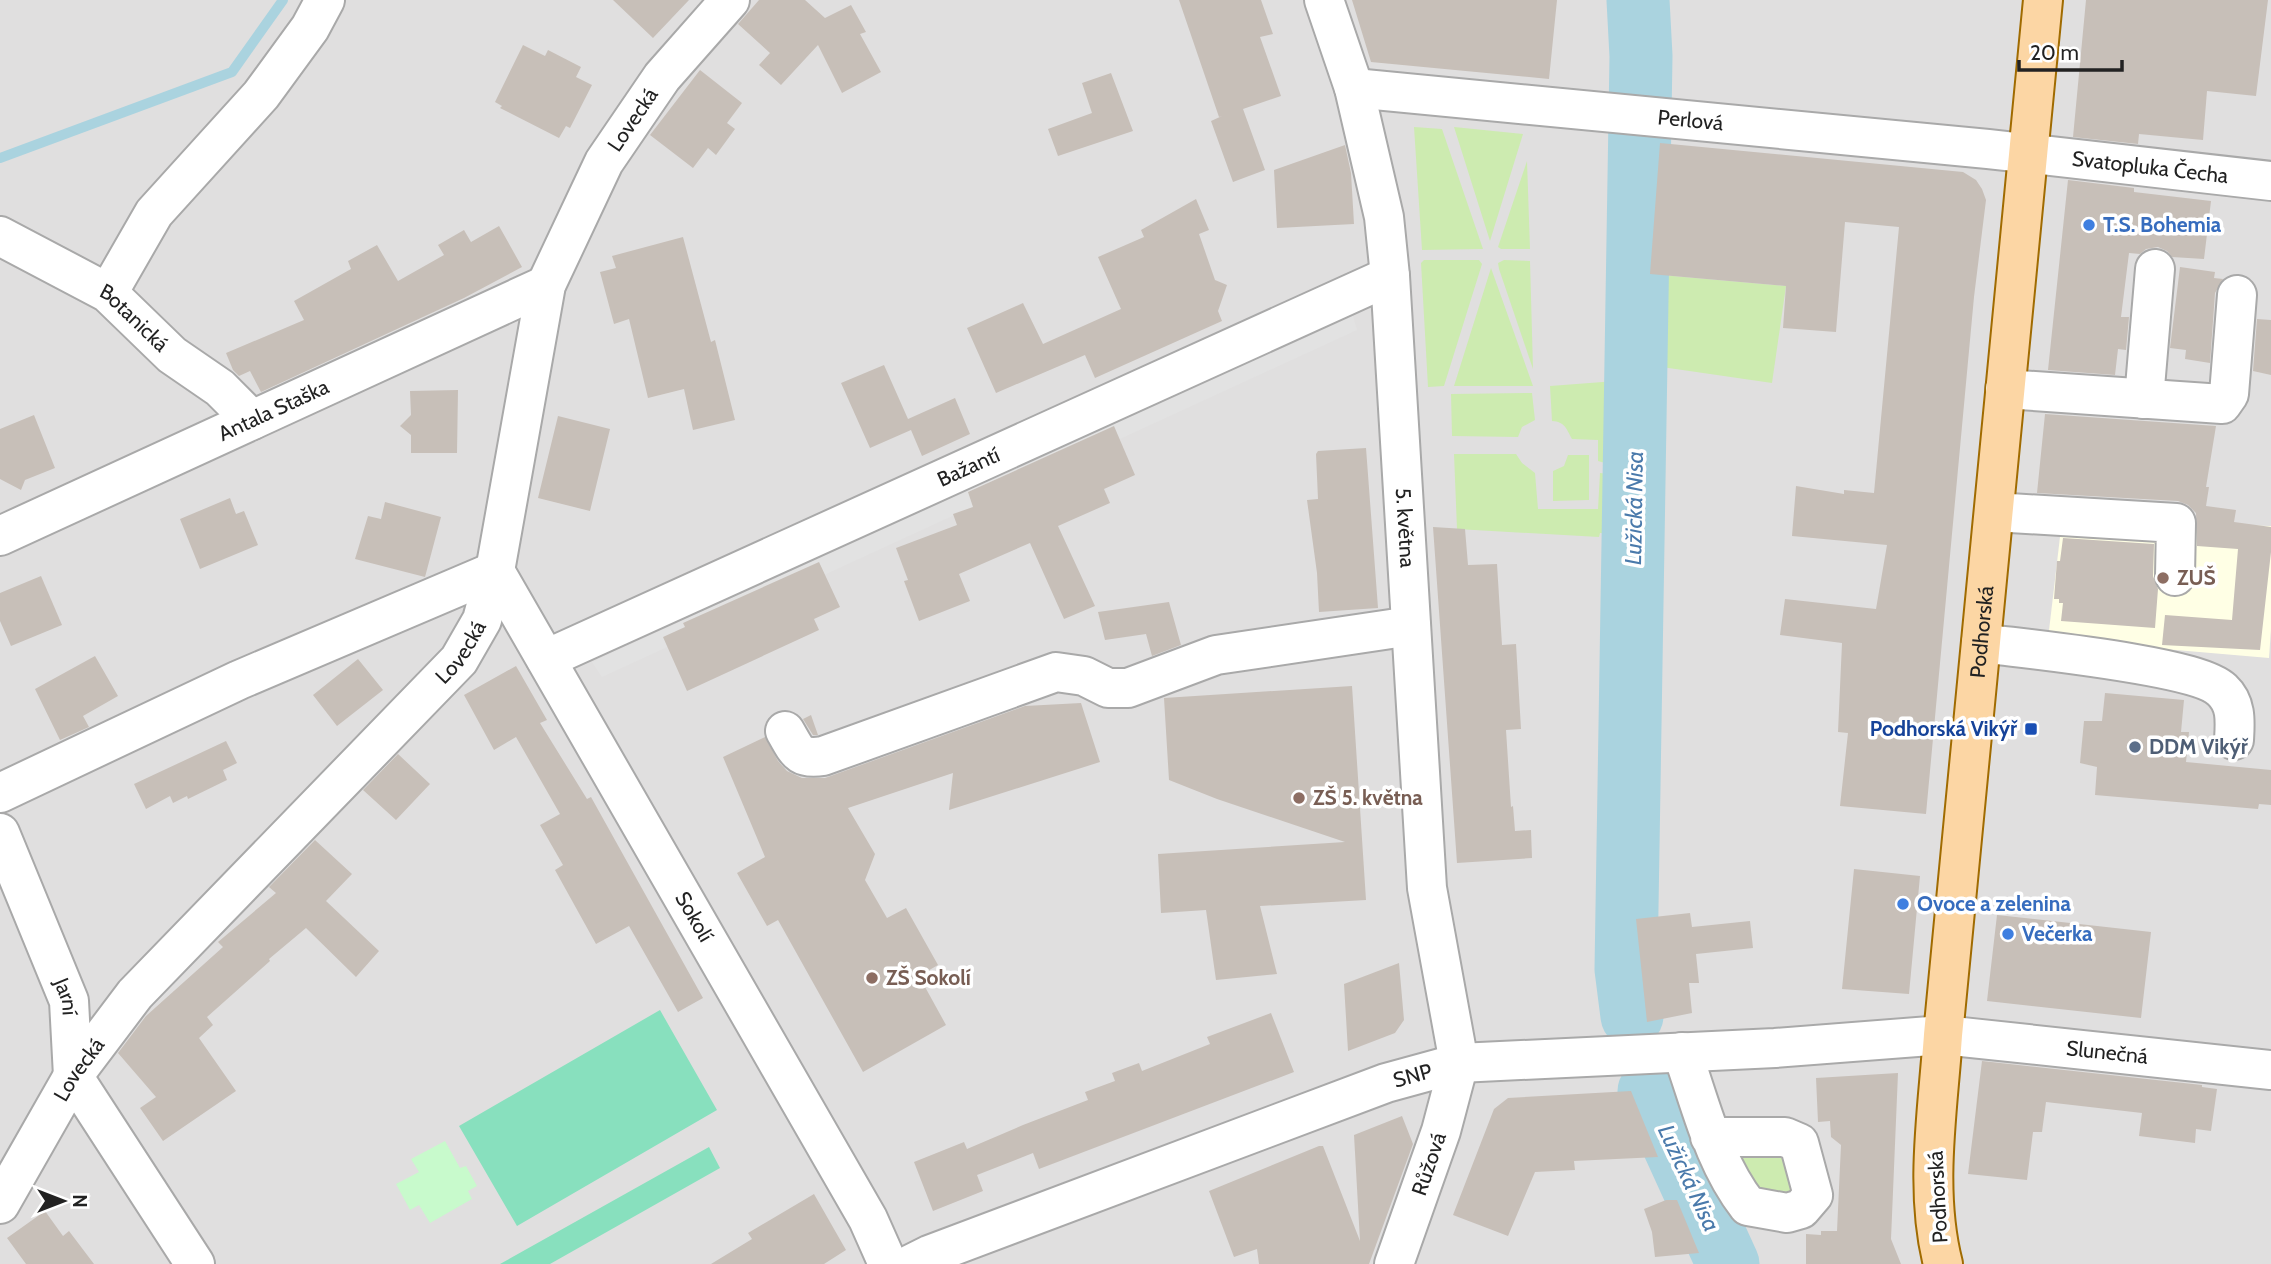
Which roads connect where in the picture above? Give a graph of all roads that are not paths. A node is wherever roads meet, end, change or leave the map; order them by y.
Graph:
1 (325, 0) edge
2 (730, 0) edge
3 (1324, 0) edge
4 (2043, 0) edge
5 (1354, 88) junction
6 (2028, 155) junction
7 (2271, 181) edge
8 (0, 236) edge
9 (2155, 270) dead end
10 (1390, 276) junction
11 (546, 285) junction
12 (108, 293) junction
13 (2237, 295) dead end
14 (2005, 389) junction
15 (2144, 399) junction
16 (252, 420) junction
17 (1994, 512) junction
18 (0, 536) edge
19 (495, 571) junction
20 (2175, 576) dead end
21 (1412, 626) junction
22 (1981, 643) junction
23 (545, 659) junction
24 (785, 731) dead end
25 (2234, 740) dead end
26 (0, 793) edge
27 (0, 833) edge
28 (1943, 1034) junction
29 (1682, 1052) junction
30 (1459, 1063) junction
31 (2271, 1070) edge
32 (73, 1076) junction
33 (1710, 1137) dead end
34 (0, 1204) edge
35 (195, 1264) edge
36 (888, 1264) edge
37 (911, 1264) edge
38 (1394, 1264) edge
39 (1943, 1264) edge

1 - 12 street
2 - 11 street, Lovecká
3 - 5 street, 5. května
4 - 6 main road, Podhorská
5 - 6 street, Perlová
5 - 10 street, 5. května
6 - 7 street, Svatopluka Čecha
6 - 14 main road, Podhorská
8 - 12 street, Botanická
9 - 15 street
10 - 21 street, 5. května
10 - 23 street, Bažantí
11 - 16 street, Antala Staška
11 - 19 street, Lovecká
12 - 16 street, Botanická
13 - 15 street
14 - 15 street
14 - 17 main road, Podhorská
16 - 18 street, Antala Staška
17 - 20 street
17 - 22 main road, Podhorská
19 - 23 street, Sokolí
19 - 26 street
19 - 32 street, Lovecká
21 - 24 street
21 - 30 street, 5. května
22 - 25 street
22 - 28 main road, Podhorská
23 - 36 street, Sokolí
27 - 32 street, Jarní
28 - 29 street, SNP
28 - 31 street, Slunečná
28 - 39 main road, Podhorská
29 - 30 street, SNP
29 - 33 street
30 - 37 street, SNP
30 - 38 street, Růžová
32 - 34 street, Lovecká
32 - 35 street, Jarní

